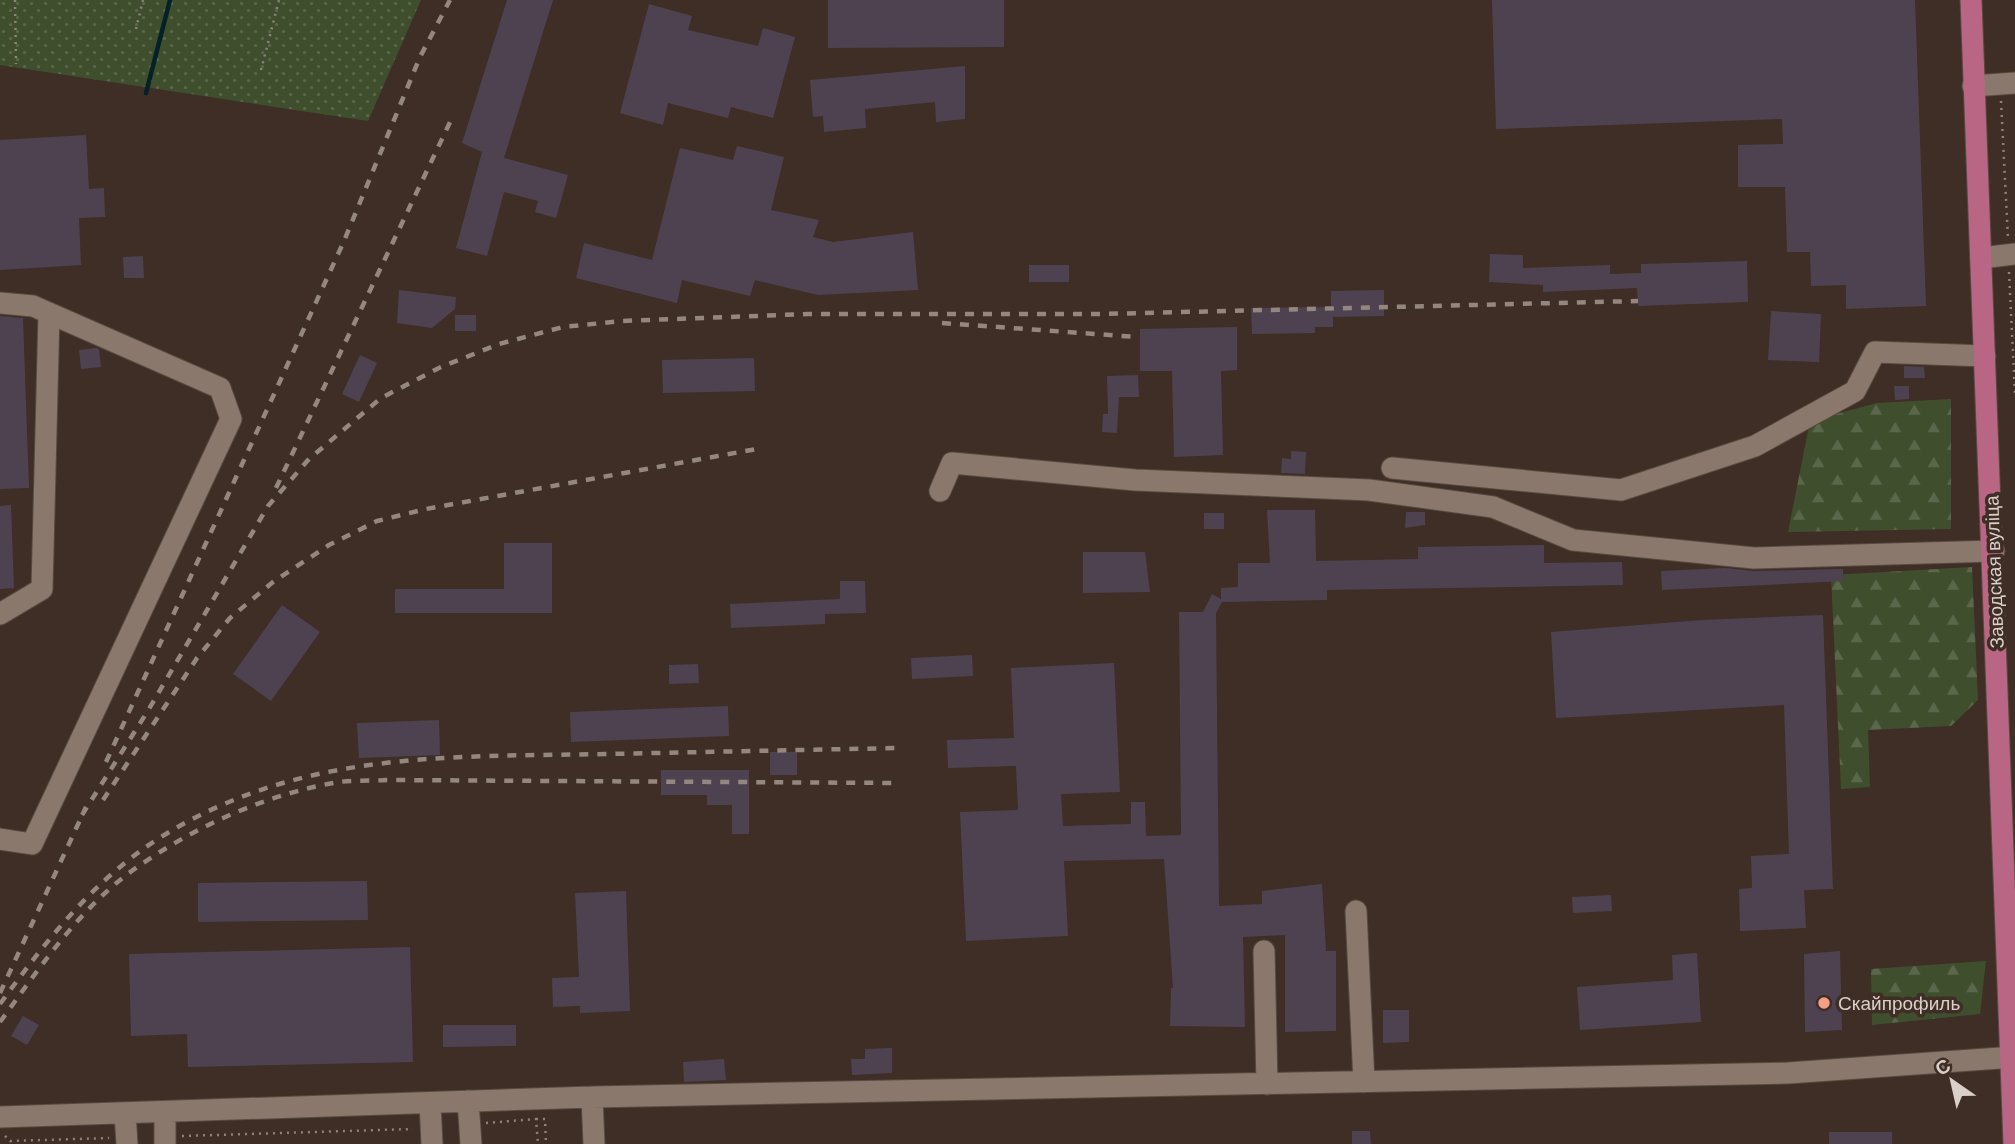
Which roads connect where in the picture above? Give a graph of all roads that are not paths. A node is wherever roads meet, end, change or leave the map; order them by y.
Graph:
1 (1971, 0) edge
2 (2015, 83) edge
3 (1973, 86) junction
4 (2015, 254) edge
5 (1981, 258) junction
6 (0, 303) edge
7 (49, 313) junction
8 (1985, 356) junction
9 (1392, 468) dead end
10 (940, 491) dead end
11 (1994, 551) junction
12 (0, 614) edge
13 (2007, 782) edge
14 (0, 839) edge
15 (1356, 911) dead end
16 (1264, 951) dead end
17 (2013, 1057) edge
18 (1364, 1082) junction
19 (1267, 1084) junction
20 (592, 1097) junction
21 (468, 1101) junction
22 (430, 1103) junction
23 (165, 1112) junction
24 (125, 1113) junction
25 (0, 1117) edge
26 (470, 1134) edge
27 (431, 1136) edge
28 (165, 1140) edge
29 (127, 1141) edge
30 (594, 1144) edge
31 (2014, 1144) edge

1 - 3 main road, Заводская вуліца
2 - 3 street
3 - 5 main road, Заводская вуліца
4 - 5 street
5 - 8 main road, Заводская вуліца
6 - 7 street
7 - 12 street
7 - 14 street
8 - 9 street
8 - 11 main road, Заводская вуліца
10 - 11 street
11 - 13 main road, Заводская вуліца
13 - 17 main road, Заводская вуліца
15 - 18 street
16 - 19 street
17 - 18 street
17 - 31 main road, Заводская вуліца
18 - 19 street
19 - 20 street
20 - 21 street
20 - 30 street
21 - 22 street
21 - 26 street
22 - 23 street
22 - 27 street
23 - 24 street
23 - 28 street
24 - 25 street
24 - 29 street

